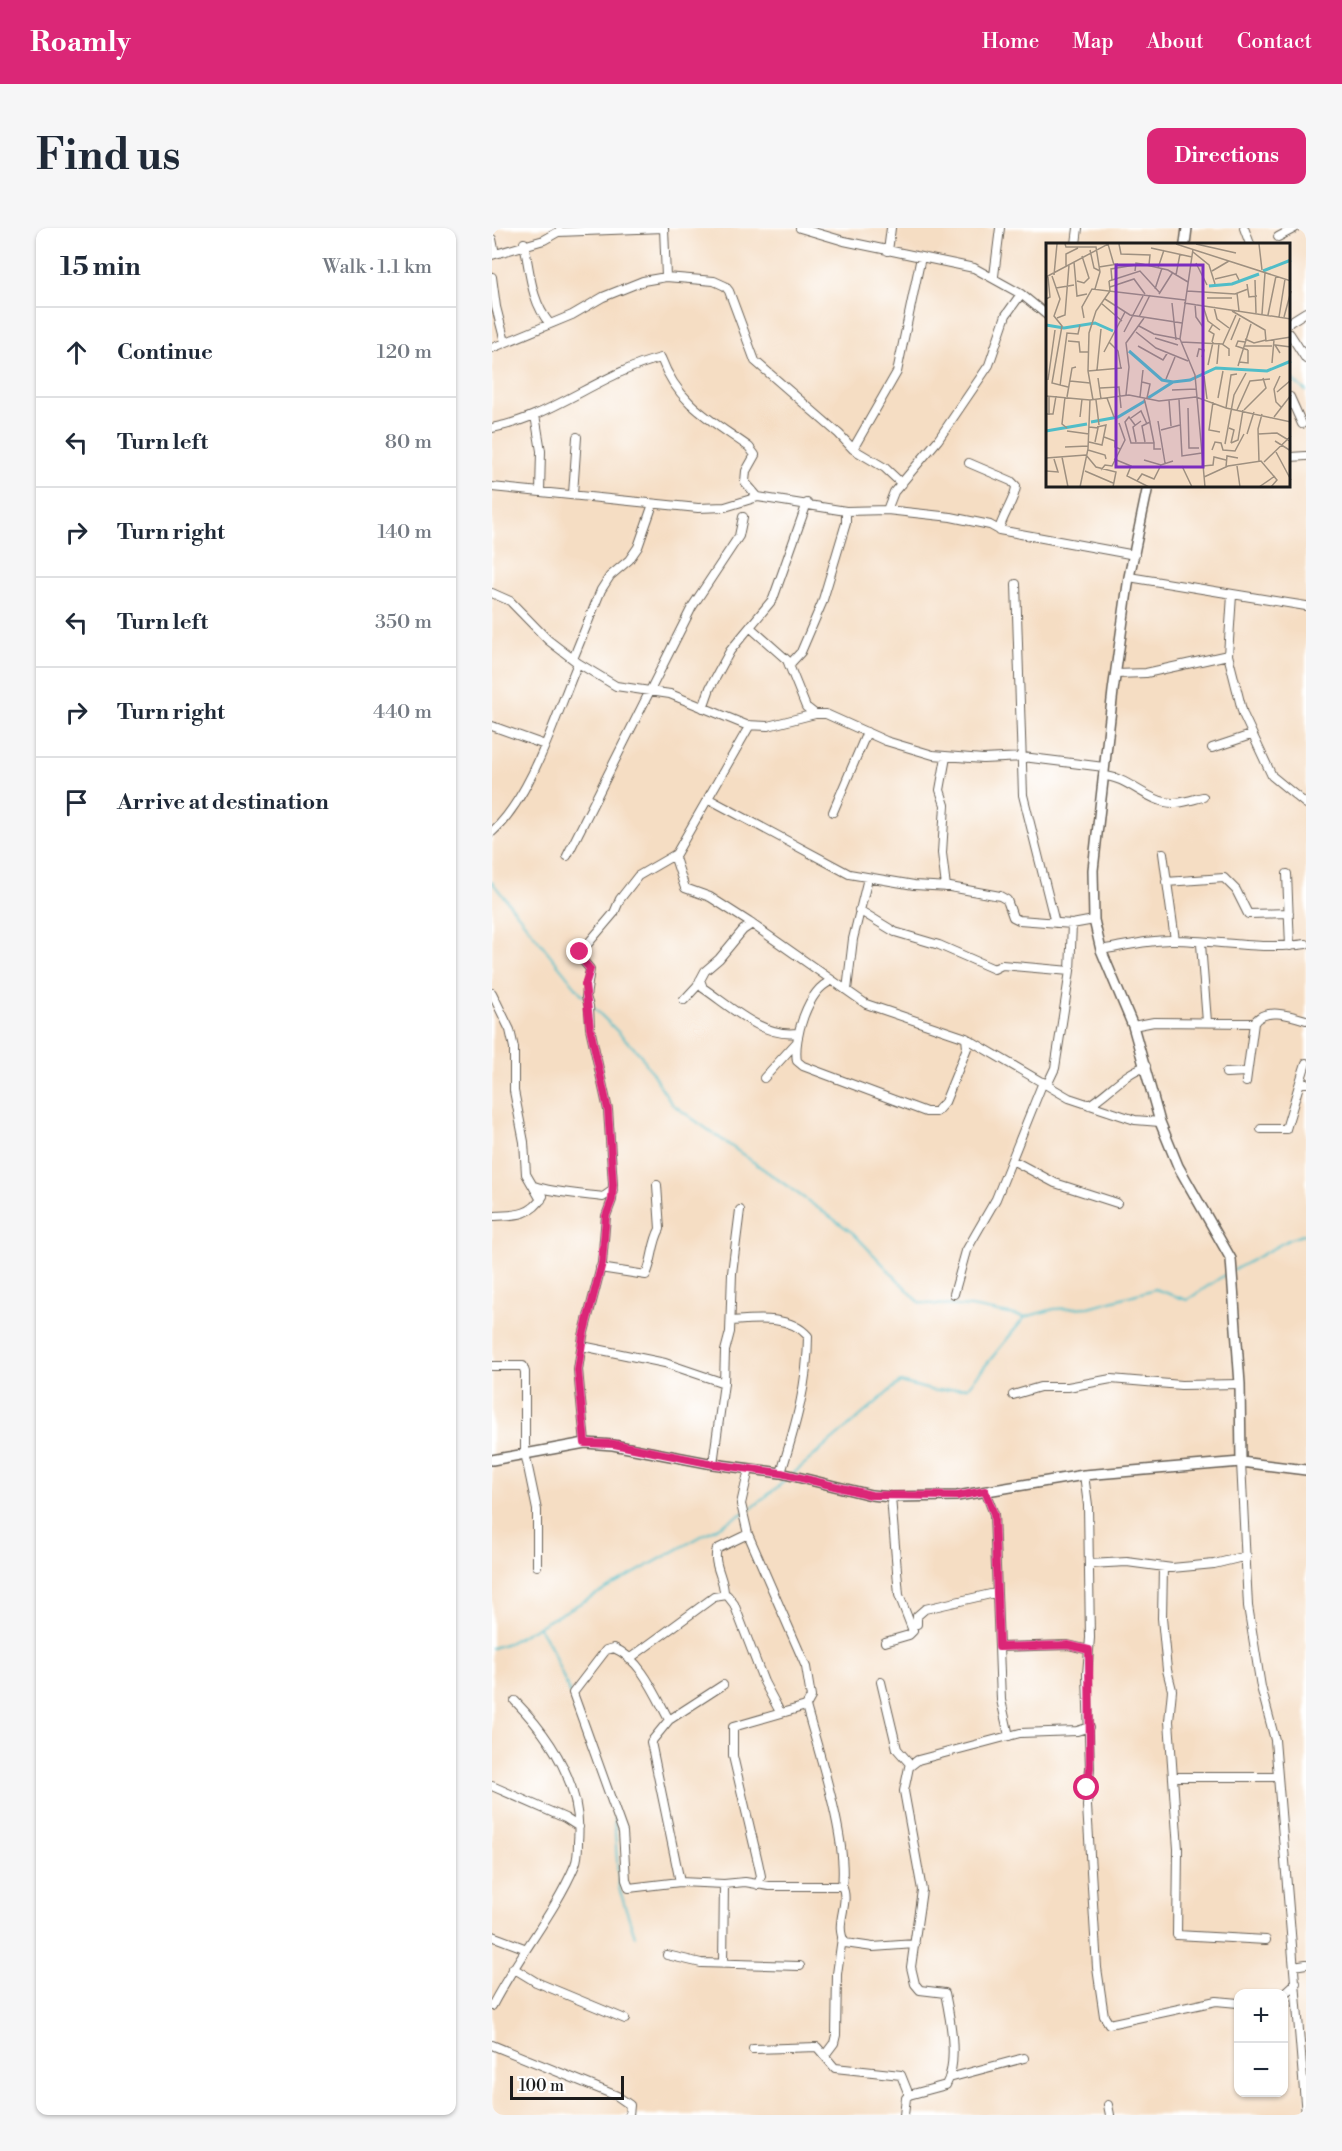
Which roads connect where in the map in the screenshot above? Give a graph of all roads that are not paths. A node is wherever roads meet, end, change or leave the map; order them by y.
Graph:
1 (664, 228) edge
2 (803, 228) edge
3 (891, 228) edge
4 (1000, 228) edge
5 (1078, 228) edge
6 (1187, 228) edge
7 (1244, 228) edge
8 (1295, 228) edge
9 (1278, 237) dead end
10 (492, 239) edge
11 (524, 243) junction
12 (1076, 243) edge
13 (1185, 243) edge
14 (1250, 243) edge
15 (888, 251) junction
16 (494, 254) edge
17 (921, 258) junction
18 (994, 276) junction
19 (492, 277) edge
20 (666, 277) junction
21 (1021, 294) junction
22 (1306, 312) edge
23 (1046, 314) edge
24 (1291, 321) edge
25 (550, 324) junction
26 (1291, 336) edge
27 (505, 342) junction
28 (492, 348) edge
29 (1306, 360) edge
30 (1291, 399) edge
31 (534, 415) junction
32 (1302, 424) dead end
33 (492, 428) edge
34 (578, 438) dead end
35 (853, 449) junction
36 (969, 463) dead end
37 (902, 484) junction
38 (492, 487) edge
39 (1148, 488) edge
40 (540, 492) junction
41 (573, 494) junction
42 (758, 497) junction
43 (807, 503) junction
44 (653, 504) junction
45 (887, 510) junction
46 (846, 511) junction
47 (743, 517) dead end
48 (999, 530) junction
49 (1135, 555) junction
50 (1129, 577) junction
51 (1016, 584) dead end
52 (492, 593) edge
53 (1232, 595) junction
54 (1306, 606) edge
55 (751, 628) junction
56 (1228, 655) junction
57 (575, 662) junction
58 (789, 665) junction
59 (1116, 674) junction
60 (649, 692) junction
61 (703, 708) junction
62 (815, 714) junction
63 (750, 725) junction
64 (492, 726) edge
65 (867, 732) junction
66 (1251, 735) junction
67 (545, 745) junction
68 (1212, 748) dead end
69 (946, 757) junction
70 (1021, 757) junction
71 (1103, 771) junction
72 (1203, 797) dead end
73 (709, 798) junction
74 (1306, 804) edge
75 (833, 812) dead end
76 (492, 832) edge
77 (1163, 853) dead end
78 (674, 855) junction
79 (567, 856) dead end
80 (1287, 874) dead end
81 (868, 878) junction
82 (1166, 882) junction
83 (946, 887) junction
84 (860, 910) junction
85 (1289, 913) junction
86 (1094, 920) junction
87 (1055, 923) junction
88 (752, 924) junction
89 (1072, 924) junction
90 (1175, 940) junction
91 (1201, 944) junction
92 (1306, 944) edge
93 (1290, 946) junction
94 (1101, 950) junction
95 (1070, 971) junction
96 (700, 980) junction
97 (831, 981) junction
98 (845, 986) junction
99 (492, 993) edge
100 (684, 1000) dead end
101 (1306, 1020) edge
102 (1207, 1022) junction
103 (1254, 1023) junction
104 (1133, 1026) junction
105 (797, 1033) junction
106 (966, 1038) junction
107 (796, 1043) junction
108 (976, 1043) junction
109 (967, 1048) junction
110 (1306, 1063) edge
111 (1146, 1066) junction
112 (1246, 1072) junction
113 (1226, 1073) dead end
114 (764, 1078) dead end
115 (1246, 1082) dead end
116 (1303, 1082) edge
117 (1045, 1084) junction
118 (1089, 1105) junction
119 (1160, 1122) junction
120 (1261, 1129) dead end
121 (1012, 1160) junction
122 (657, 1185) dead end
123 (534, 1186) junction
124 (613, 1190) junction
125 (548, 1191) junction
126 (603, 1197) junction
127 (541, 1200) junction
128 (1117, 1203) dead end
129 (610, 1206) junction
130 (740, 1210) dead end
131 (492, 1216) edge
132 (600, 1268) junction
133 (954, 1294) dead end
134 (731, 1321) junction
135 (582, 1346) junction
136 (492, 1366) edge
137 (724, 1383) junction
138 (1240, 1384) junction
139 (1013, 1395) dead end
140 (585, 1443) junction
141 (525, 1453) junction
142 (492, 1460) edge
143 (1241, 1462) junction
144 (713, 1464) junction
145 (748, 1469) junction
146 (1306, 1470) edge
147 (781, 1473) junction
148 (1084, 1475) junction
149 (985, 1491) junction
150 (891, 1497) junction
151 (748, 1534) junction
152 (1247, 1556) junction
153 (1089, 1564) junction
154 (537, 1566) dead end
155 (1163, 1567) junction
156 (995, 1593) junction
157 (724, 1595) junction
158 (911, 1625) junction
159 (885, 1642) dead end
160 (999, 1647) junction
161 (1089, 1650) junction
162 (629, 1659) junction
163 (881, 1682) dead end
164 (723, 1685) dead end
165 (515, 1701) dead end
166 (806, 1706) junction
167 (780, 1712) junction
168 (669, 1720) junction
169 (1090, 1727) junction
170 (1010, 1736) junction
171 (910, 1765) junction
172 (1173, 1777) junction
173 (1278, 1777) junction
174 (492, 1786) edge
175 (579, 1827) junction
176 (680, 1882) junction
177 (724, 1884) junction
178 (758, 1885) junction
179 (842, 1886) junction
180 (492, 1936) edge
181 (842, 1938) junction
182 (1266, 1940) dead end
183 (915, 1944) junction
184 (524, 1948) junction
185 (668, 1955) dead end
186 (723, 1964) junction
187 (1306, 1964) edge
188 (800, 1966) dead end
189 (1294, 1966) junction
190 (513, 1968) junction
191 (1296, 1983) junction
192 (1288, 1990) edge
193 (1234, 2003) edge
194 (492, 2006) edge
195 (625, 2019) dead end
196 (492, 2045) edge
197 (753, 2049) dead end
198 (825, 2055) junction
199 (1024, 2058) dead end
200 (950, 2078) junction
201 (909, 2095) junction
202 (1108, 2105) dead end
203 (1305, 2109) edge
204 (629, 2115) edge
205 (904, 2115) edge
206 (1110, 2115) edge

1 - 11 street
1 - 20 street
2 - 15 street
3 - 15 street
4 - 18 street
5 - 12 street
6 - 13 street
7 - 14 street
8 - 9 street
10 - 16 street
11 - 16 street
11 - 25 street
15 - 17 street
17 - 18 street
17 - 35 street
18 - 21 street
19 - 27 street
20 - 25 street
20 - 35 street
21 - 23 street
21 - 37 street
22 - 24 street
25 - 27 street
26 - 29 street
27 - 28 street
30 - 32 street
31 - 33 street
31 - 40 street
31 - 42 street
34 - 41 street
35 - 37 street
36 - 48 street
37 - 45 street
38 - 40 street
39 - 49 street
40 - 41 street
41 - 44 street
42 - 43 street
42 - 44 street
43 - 46 street
43 - 55 street
44 - 57 street
45 - 46 street
45 - 48 street
46 - 58 street
47 - 60 street
48 - 49 street
49 - 50 street
50 - 53 street
50 - 59 street
51 - 70 street
52 - 57 street
53 - 54 street
53 - 56 street
55 - 58 street
55 - 61 street
56 - 59 street
56 - 66 street
57 - 60 street
57 - 67 street
58 - 62 street
59 - 71 street
60 - 61 street
60 - 79 street
61 - 63 street
62 - 63 street
62 - 65 street
63 - 73 street
64 - 67 street
65 - 69 street
65 - 75 street
66 - 68 street
66 - 74 street
67 - 76 street
69 - 70 street
69 - 83 street
70 - 71 street
70 - 87 street
71 - 72 street
71 - 86 street
73 - 78 street
73 - 81 street
77 - 82 street
78 - 88 street
78 - 124 street
80 - 85 street
81 - 83 street
81 - 84 street
82 - 85 street
82 - 90 street
83 - 87 street
84 - 95 street
84 - 98 street
85 - 93 street
86 - 89 street
86 - 94 street
87 - 89 street
88 - 96 street
88 - 97 street
89 - 95 street
90 - 91 street
90 - 94 street
91 - 93 street
91 - 102 street
92 - 93 street
94 - 104 street
95 - 117 street
96 - 100 street
96 - 105 street
97 - 98 street
97 - 105 street
98 - 106 street
99 - 123 street
101 - 103 street
102 - 103 street
102 - 104 street
103 - 112 street
104 - 111 street
105 - 107 street
106 - 108 street
106 - 109 street
107 - 109 street
107 - 114 street
108 - 109 street
108 - 117 street
110 - 116 street
111 - 118 street
111 - 119 street
112 - 113 street
112 - 115 street
116 - 120 street
117 - 118 street
117 - 121 street
118 - 119 street
119 - 138 street
121 - 128 street
121 - 133 street
122 - 132 street
123 - 125 street
123 - 127 street
124 - 126 street
124 - 129 street
125 - 126 street
125 - 127 street
126 - 129 street
127 - 131 street
129 - 132 street
130 - 134 street
132 - 135 street
134 - 137 street
134 - 147 street
135 - 137 street
135 - 140 street
136 - 141 street
137 - 144 street
138 - 139 street
138 - 143 street
140 - 141 street
140 - 144 street
141 - 142 street
141 - 154 street
143 - 146 street
143 - 148 street
143 - 152 street
144 - 145 street
145 - 147 street
145 - 151 street
147 - 150 street
148 - 149 street
148 - 153 street
149 - 150 street
149 - 156 street
150 - 158 street
151 - 157 street
151 - 166 street
152 - 155 street
152 - 173 street
153 - 155 street
153 - 161 street
155 - 172 street
156 - 158 street
156 - 160 street
157 - 162 street
157 - 167 street
158 - 159 street
160 - 161 street
160 - 170 street
161 - 169 street
162 - 168 street
162 - 176 street
163 - 171 street
164 - 168 street
165 - 175 street
166 - 167 street
166 - 179 street
167 - 178 street
168 - 176 street
169 - 170 street
169 - 193 street
170 - 171 street
171 - 183 street
172 - 173 street
172 - 182 street
173 - 189 street
174 - 175 street
175 - 184 street
176 - 177 street
177 - 178 street
177 - 186 street
178 - 179 street
179 - 181 street
180 - 184 street
181 - 183 street
181 - 198 street
183 - 200 street
184 - 190 street
185 - 186 street
186 - 188 street
187 - 189 street
189 - 191 street
190 - 194 street
190 - 195 street
191 - 192 street
191 - 203 street
196 - 204 street
197 - 198 street
198 - 201 street
199 - 200 street
200 - 201 street
201 - 205 street
202 - 206 street

